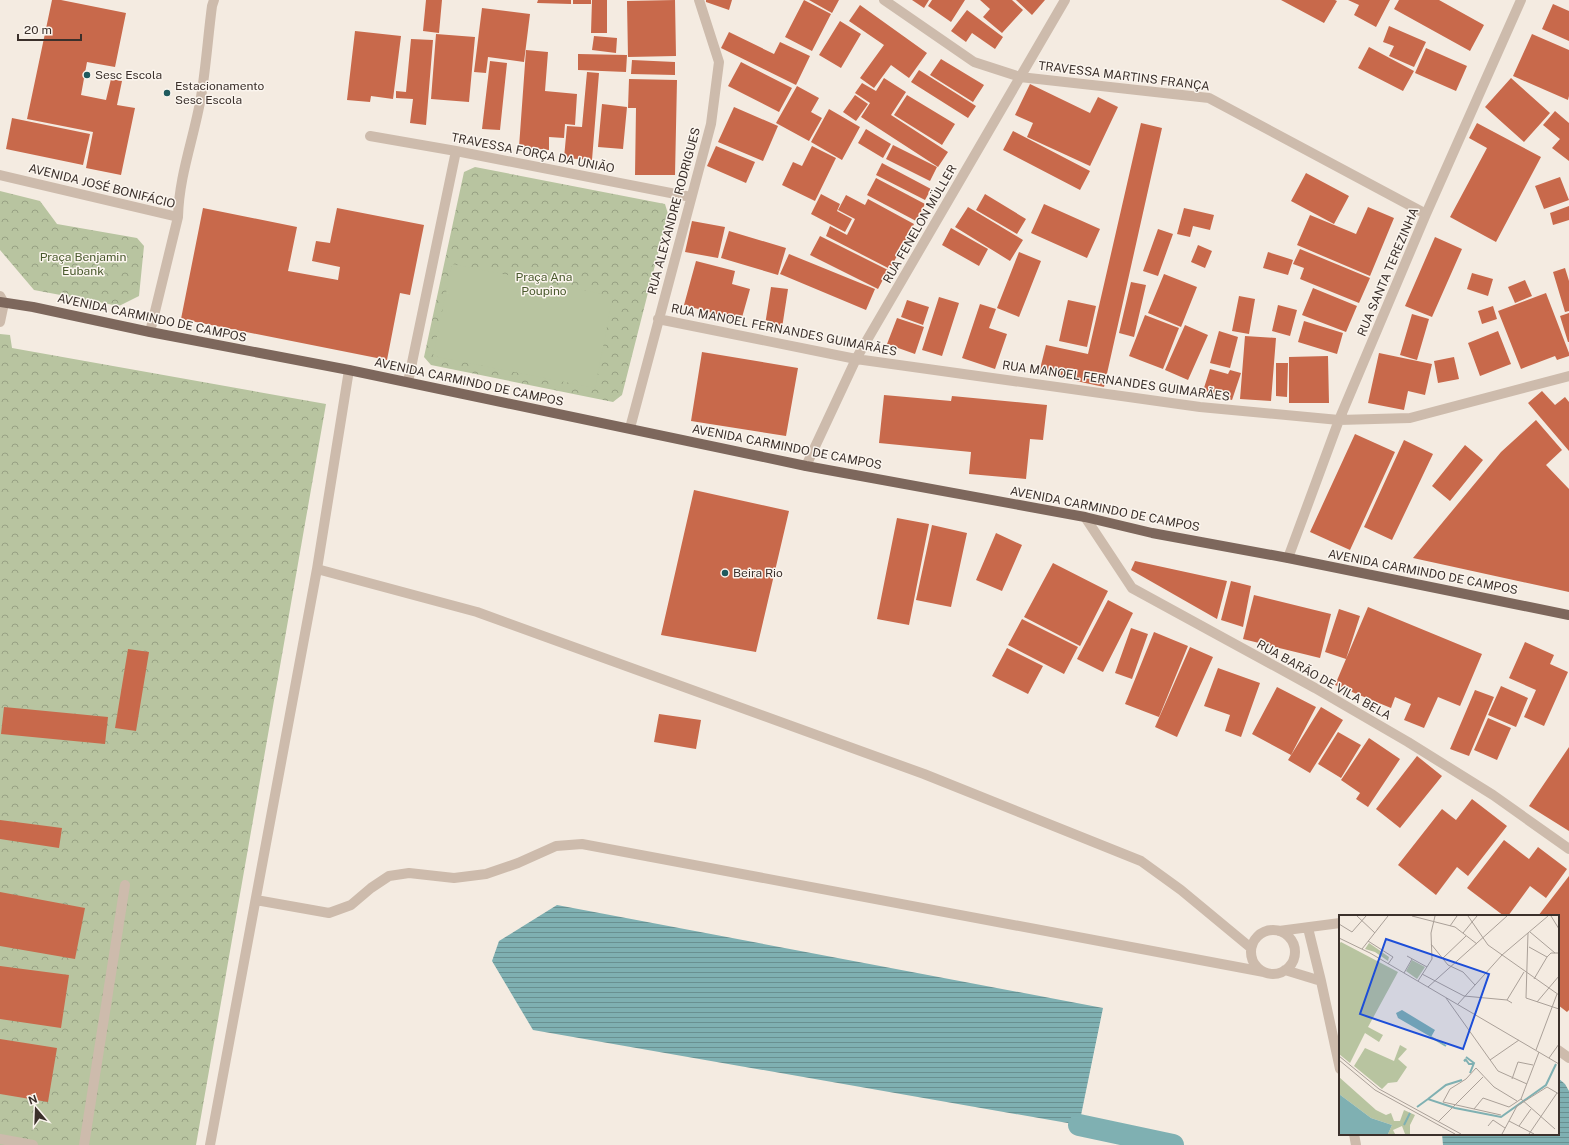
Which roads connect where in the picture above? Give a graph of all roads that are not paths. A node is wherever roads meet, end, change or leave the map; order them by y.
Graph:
1 (214, 0) edge
2 (699, 0) edge
3 (884, 0) edge
4 (1065, 0) edge
5 (1521, 0) edge
6 (1020, 77) junction
7 (370, 136) dead end
8 (456, 151) junction
9 (0, 175) edge
10 (691, 197) junction
11 (1426, 214) junction
12 (178, 218) junction
13 (1, 300) edge
14 (658, 319) junction
15 (0, 322) edge
16 (150, 332) junction
17 (856, 359) junction
18 (349, 370) junction
19 (1569, 376) edge
20 (408, 382) junction
21 (1339, 420) junction
22 (630, 428) junction
23 (806, 466) junction
24 (1084, 517) junction
25 (1288, 558) junction
26 (318, 569) junction
27 (1569, 614) edge
28 (1569, 849) edge
29 (125, 885) dead end
30 (256, 900) junction
31 (1339, 922) edge
32 (1308, 928) junction
33 (1279, 931) junction
34 (1251, 948) junction
35 (1285, 970) junction
36 (1264, 972) junction
37 (1321, 981) junction
38 (1559, 1051) edge
39 (1569, 1058) edge
40 (1339, 1064) edge
41 (1354, 1135) edge
42 (0, 1139) edge
43 (33, 1145) edge
44 (84, 1145) edge
45 (210, 1145) edge
46 (1356, 1145) edge

1 - 12 street
2 - 10 street, RUA ALEXANDRE RODRIGUES
3 - 6 street, TRAVESSA MARTINS FRANÇA
4 - 6 street, RUA FENELON MÜLLER
5 - 11 street, RUA SANTA TEREZINHA
6 - 11 street, TRAVESSA MARTINS FRANÇA
6 - 17 street, RUA FENELON MÜLLER
7 - 8 street, TRAVESSA FORÇA DA UNIÃO
8 - 10 street, TRAVESSA FORÇA DA UNIÃO
8 - 20 street
9 - 12 street, AVENIDA JOSÉ BONIFÁCIO
10 - 14 street, RUA ALEXANDRE RODRIGUES
11 - 21 street, RUA SANTA TEREZINHA
12 - 16 street, AVENIDA JOSÉ BONIFÁCIO
13 - 15 street
13 - 16 main road, AVENIDA CARMINDO DE CAMPOS
14 - 17 street, RUA MANOEL FERNANDES GUIMARÃES
14 - 22 street, RUA ALEXANDRE RODRIGUES
16 - 18 main road, AVENIDA CARMINDO DE CAMPOS
17 - 21 street, RUA MANOEL FERNANDES GUIMARÃES
17 - 23 street, RUA FENELON MÜLLER
18 - 20 main road, AVENIDA CARMINDO DE CAMPOS
18 - 26 street
19 - 21 street, RUA MANOEL FERNANDES GUIMARÃES
20 - 22 main road, AVENIDA CARMINDO DE CAMPOS
21 - 25 street, RUA SANTA TEREZINHA
22 - 23 main road, AVENIDA CARMINDO DE CAMPOS
23 - 24 main road, AVENIDA CARMINDO DE CAMPOS
24 - 25 main road, AVENIDA CARMINDO DE CAMPOS
24 - 28 street, RUA BARÃO DE VILA BELA
25 - 27 main road, AVENIDA CARMINDO DE CAMPOS
26 - 30 street
26 - 34 street
29 - 44 street
30 - 36 street
30 - 45 street
31 - 32 street
32 - 33 street
32 - 37 street
33 - 34 street
33 - 35 street
34 - 36 street
35 - 36 street
35 - 37 street
37 - 40 street
38 - 39 street
41 - 46 street
42 - 43 street

